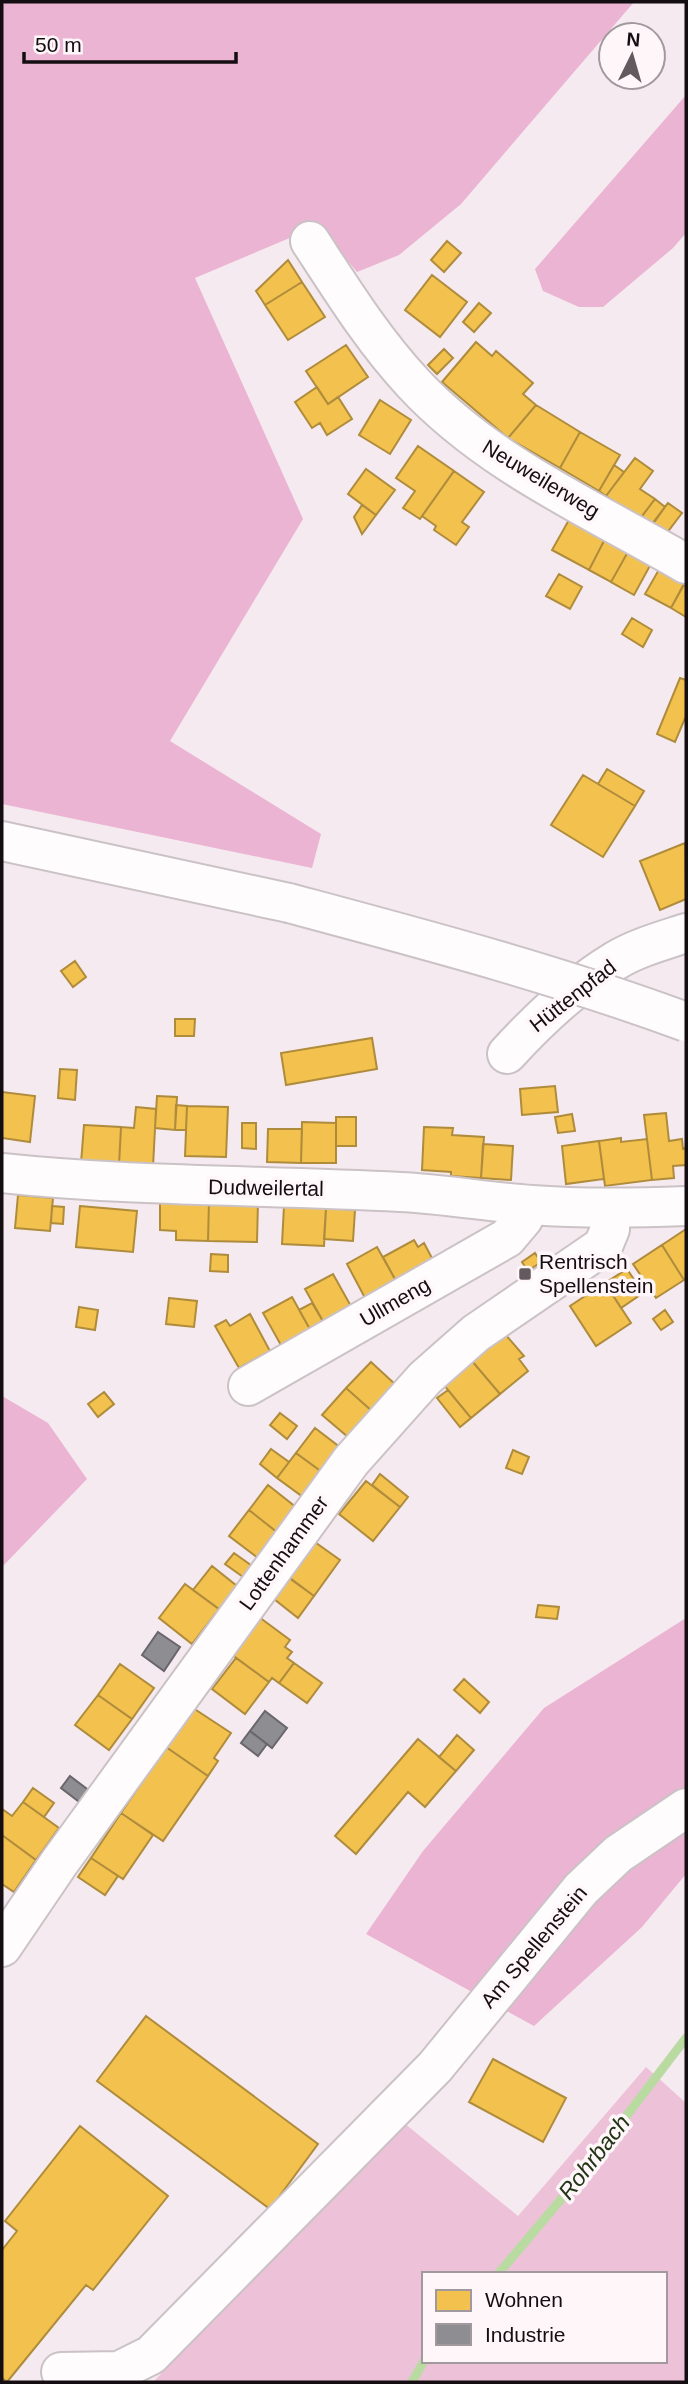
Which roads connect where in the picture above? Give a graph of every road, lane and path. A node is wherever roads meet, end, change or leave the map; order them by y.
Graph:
1 (310, 241) dead end
2 (686, 564) edge
3 (2, 841) edge
4 (686, 933) edge
5 (686, 1022) edge
6 (507, 1054) dead end
7 (2, 1172) edge
8 (530, 1205) junction
9 (686, 1206) edge
10 (611, 1209) junction
11 (247, 1386) dead end
12 (686, 1808) edge
13 (2, 1947) edge
14 (61, 2372) dead end

1 - 2 street, Neuweilerweg
3 - 5 street, bridge
4 - 6 street, Hüttenpfad
7 - 8 street, Dudweilertal
8 - 10 street
8 - 11 street, Ullmeng
9 - 10 street
10 - 13 street, Lottenhammer
12 - 14 street, Am Spellenstein

